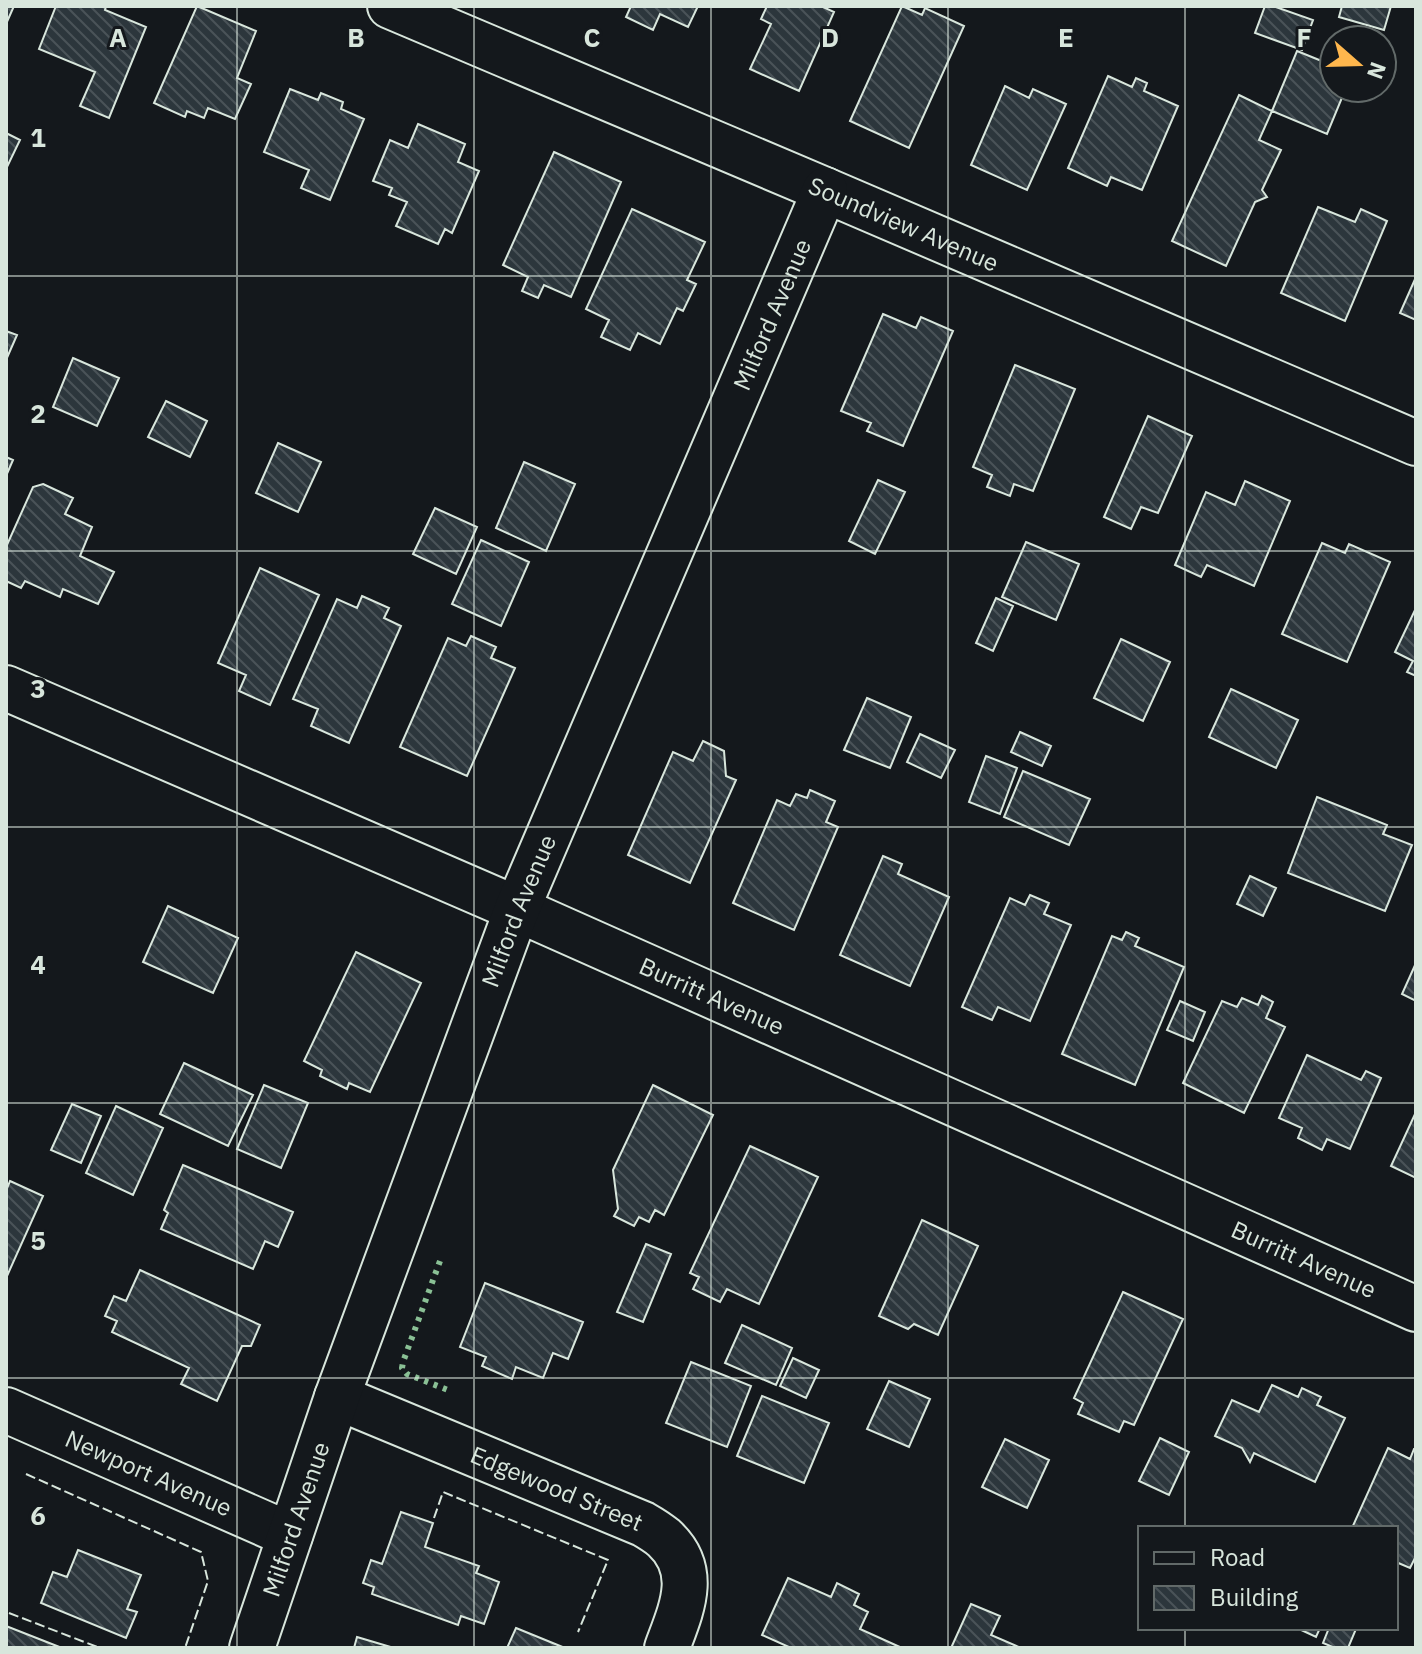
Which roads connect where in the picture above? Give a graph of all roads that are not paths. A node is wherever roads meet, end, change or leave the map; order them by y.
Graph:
1 (390, 6) edge
2 (825, 190) junction
3 (1416, 443) edge
4 (6, 688) edge
5 (517, 909) junction
6 (1416, 1309) edge
7 (337, 1397) junction
8 (6, 1410) edge
9 (290, 1535) junction
10 (252, 1648) edge
11 (667, 1648) edge

1 - 2 street, Soundview Avenue
2 - 3 street, Soundview Avenue
2 - 5 street, Milford Avenue
4 - 5 street, Burritt Avenue
5 - 6 street, Burritt Avenue
5 - 7 street, Milford Avenue
7 - 9 street, Milford Avenue
7 - 11 street, Edgewood Street
8 - 9 street, Newport Avenue
9 - 10 street, Milford Avenue

